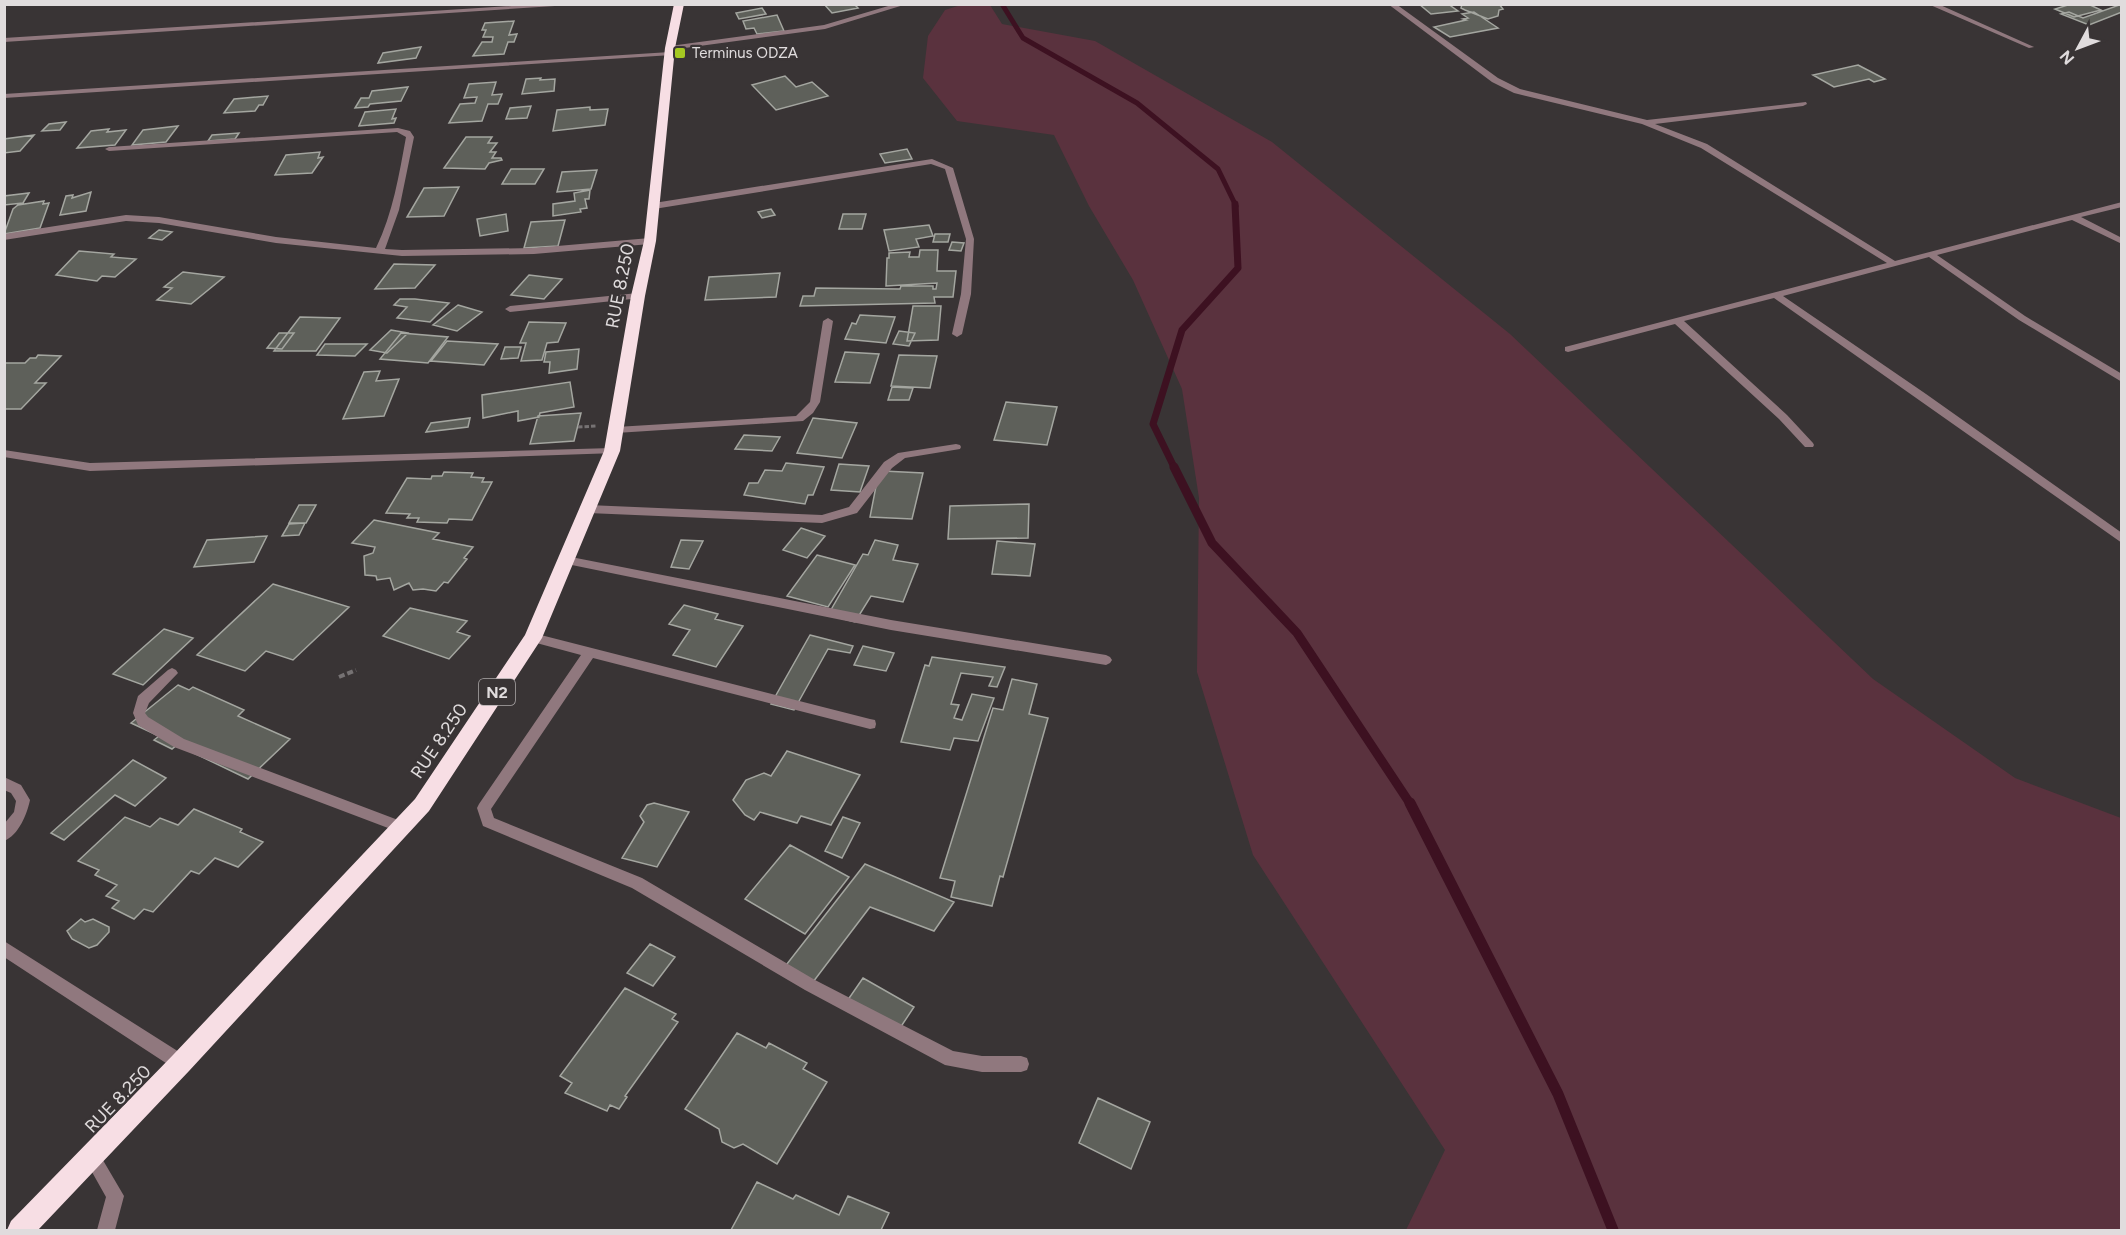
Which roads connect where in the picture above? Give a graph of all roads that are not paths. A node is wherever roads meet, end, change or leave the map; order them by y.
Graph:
1 (583, 4) edge
2 (679, 4) edge
3 (904, 4) edge
4 (1391, 4) edge
5 (1931, 4) edge
6 (4, 40) edge
7 (2031, 47) dead end
8 (670, 51) junction
9 (4, 96) edge
10 (1803, 104) dead end
11 (1645, 122) junction
12 (109, 149) dead end
13 (2121, 204) edge
14 (654, 206) junction
15 (2074, 217) junction
16 (4, 237) edge
17 (650, 241) junction
18 (2121, 242) edge
19 (379, 251) junction
20 (1932, 256) junction
21 (1893, 263) junction
22 (638, 296) junction
23 (1777, 296) junction
24 (510, 309) dead end
25 (828, 321) dead end
26 (1678, 321) junction
27 (957, 334) dead end
28 (1568, 349) dead end
29 (2121, 379) edge
30 (616, 430) junction
31 (1809, 445) dead end
32 (956, 447) dead end
33 (612, 451) junction
34 (4, 453) edge
35 (588, 509) junction
36 (2121, 539) edge
37 (566, 560) junction
38 (533, 638) junction
39 (590, 652) junction
40 (1106, 660) dead end
41 (172, 674) dead end
42 (870, 724) dead end
43 (4, 783) edge
44 (401, 828) junction
45 (4, 835) edge
46 (4, 948) edge
47 (181, 1063) junction
48 (1021, 1064) dead end
49 (91, 1156) junction
50 (21, 1230) edge
51 (106, 1230) edge

1 - 6 street
2 - 8 highway, RUE 8.250 / N2
3 - 8 street
4 - 11 street
5 - 7 street
8 - 9 street
8 - 14 highway, RUE 8.250 / N2
10 - 11 street
11 - 21 street
12 - 19 street
13 - 15 street
14 - 17 highway, RUE 8.250 / N2
14 - 27 street
15 - 18 street
15 - 20 street
16 - 19 street
17 - 19 street
17 - 22 highway, RUE 8.250 / N2
20 - 21 street
20 - 29 street
21 - 23 street
22 - 24 street
22 - 30 highway, RUE 8.250 / N2
23 - 26 street
23 - 36 street
25 - 30 street
26 - 28 street
26 - 31 street
30 - 33 highway, RUE 8.250 / N2
32 - 35 street
33 - 34 street
33 - 35 highway, RUE 8.250 / N2
35 - 37 highway, RUE 8.250 / N2
37 - 38 highway, RUE 8.250 / N2
37 - 40 street
38 - 39 street
38 - 44 highway, RUE 8.250 / N2
39 - 42 street
39 - 48 street
41 - 44 street
43 - 45 street
44 - 47 highway, RUE 8.250 / N2
46 - 47 street
47 - 49 highway, RUE 8.250 / N2
49 - 50 highway, RUE 8.250 / N2
49 - 51 street

